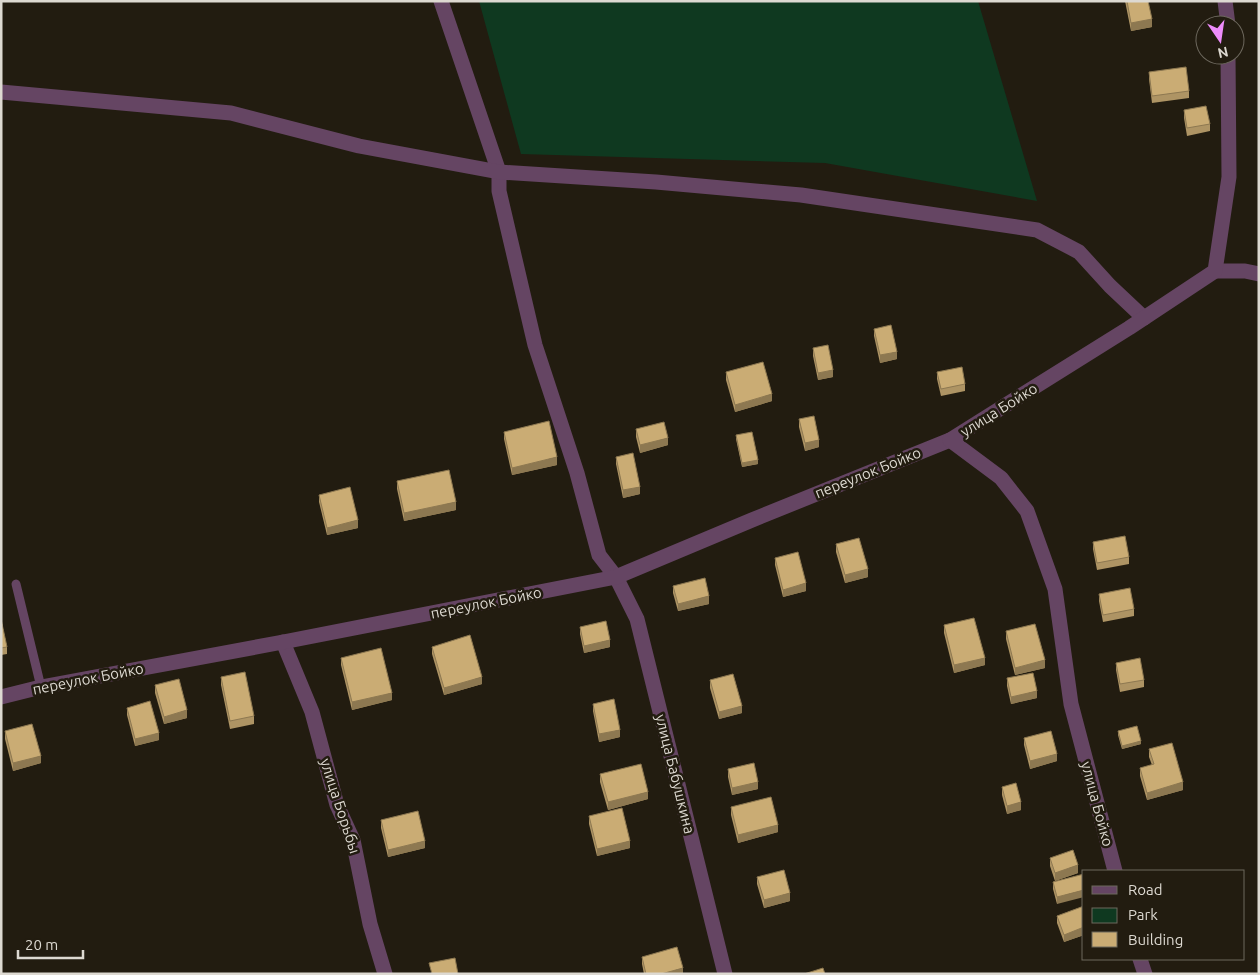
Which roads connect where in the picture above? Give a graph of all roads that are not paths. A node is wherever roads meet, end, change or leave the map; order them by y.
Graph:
1 (441, 1) edge
2 (1225, 1) edge
3 (1227, 15) edge
4 (1228, 65) edge
5 (1, 92) edge
6 (499, 172) junction
7 (1215, 271) junction
8 (1259, 274) edge
9 (1144, 318) junction
10 (950, 440) junction
11 (616, 577) junction
12 (16, 584) dead end
13 (283, 642) junction
14 (41, 687) junction
15 (1, 697) edge
16 (1115, 870) edge
17 (1140, 960) edge
18 (385, 974) edge
19 (725, 974) edge
20 (1145, 974) edge

1 - 6 street, улица Бабушкина
2 - 3 street
4 - 7 street
5 - 6 street
6 - 9 street
6 - 11 street, улица Бабушкина
7 - 8 street
7 - 9 street, улица Бойко
9 - 10 street, улица Бойко
10 - 11 street, переулок Бойко
10 - 16 street, улица Бойко
11 - 13 street, переулок Бойко
11 - 19 street, улица Бабушкина
12 - 14 lane
13 - 14 street, переулок Бойко
13 - 18 street, улица Борьбы
14 - 15 street, переулок Бойко
17 - 20 street

